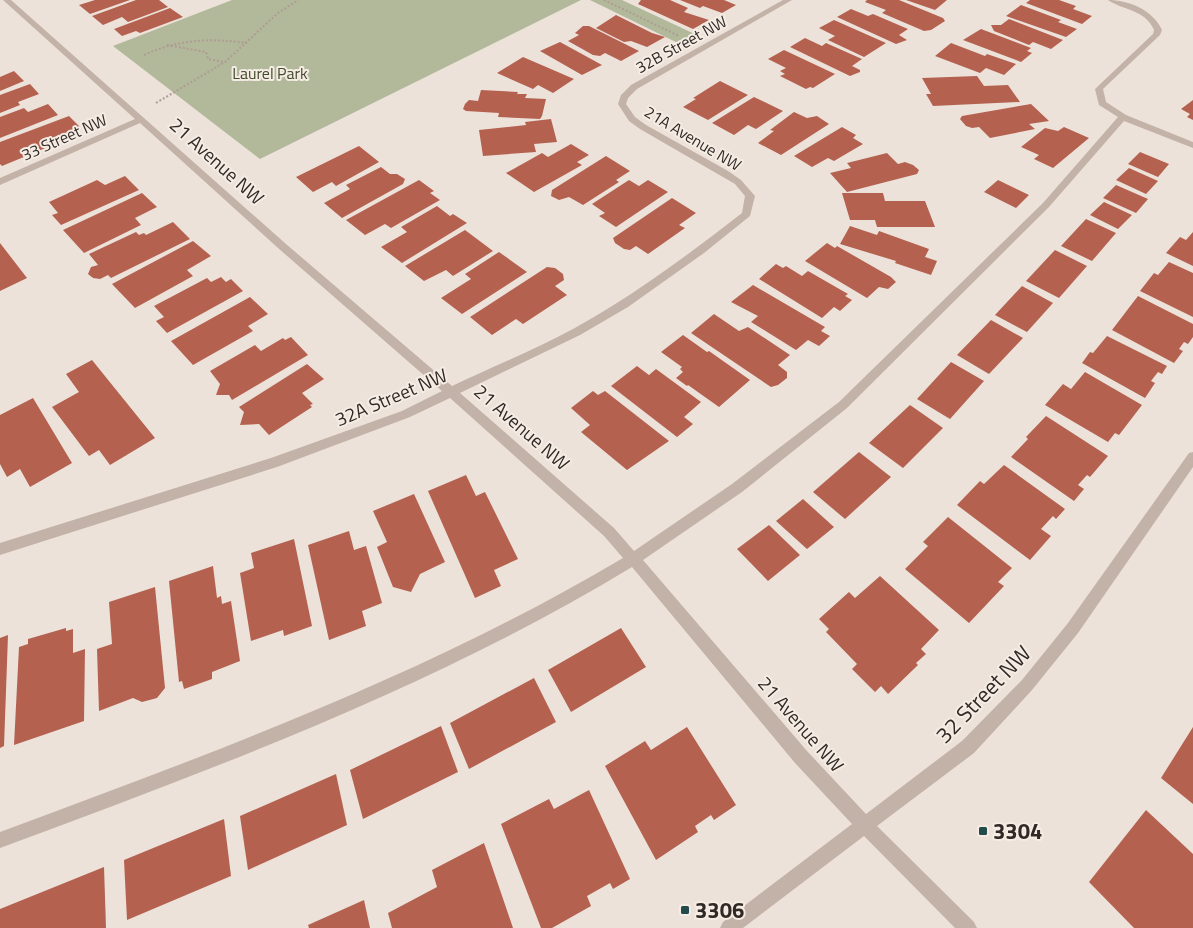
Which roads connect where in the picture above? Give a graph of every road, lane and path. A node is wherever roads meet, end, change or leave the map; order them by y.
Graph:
1 (7, 0) edge
2 (298, 0) edge
3 (604, 0) edge
4 (788, 0) edge
5 (1112, 0) edge
6 (247, 44) junction
7 (167, 45) junction
8 (704, 48) junction
9 (144, 55) dead end
10 (226, 62) junction
11 (622, 104) joint
12 (137, 117) junction
13 (1123, 117) junction
14 (1193, 145) edge
15 (0, 182) edge
16 (750, 196) joint
17 (451, 392) junction
18 (1193, 457) edge
19 (0, 549) edge
20 (633, 559) junction
21 (866, 827) junction
22 (0, 840) edge
23 (729, 928) edge
24 (968, 928) edge

1 - 12 street, 21 Avenue NW
2 - 6 path
3 - 8 path
4 - 8 street, 32B Street NW
5 - 13 street
6 - 7 path
6 - 10 path
7 - 9 path
7 - 10 path
8 - 11 street, 32B Street NW
10 - 12 path
11 - 16 street, 21A Avenue NW
12 - 15 street, 33 Street NW
12 - 17 street, 21 Avenue NW
13 - 14 street
13 - 20 street
16 - 17 street, 32A Street NW
17 - 19 street, 32A Street NW
17 - 20 street, 21 Avenue NW
18 - 21 street, 32 Street NW
20 - 21 street, 21 Avenue NW
20 - 22 street
21 - 23 street, 32 Street NW
21 - 24 street, 21 Avenue NW

